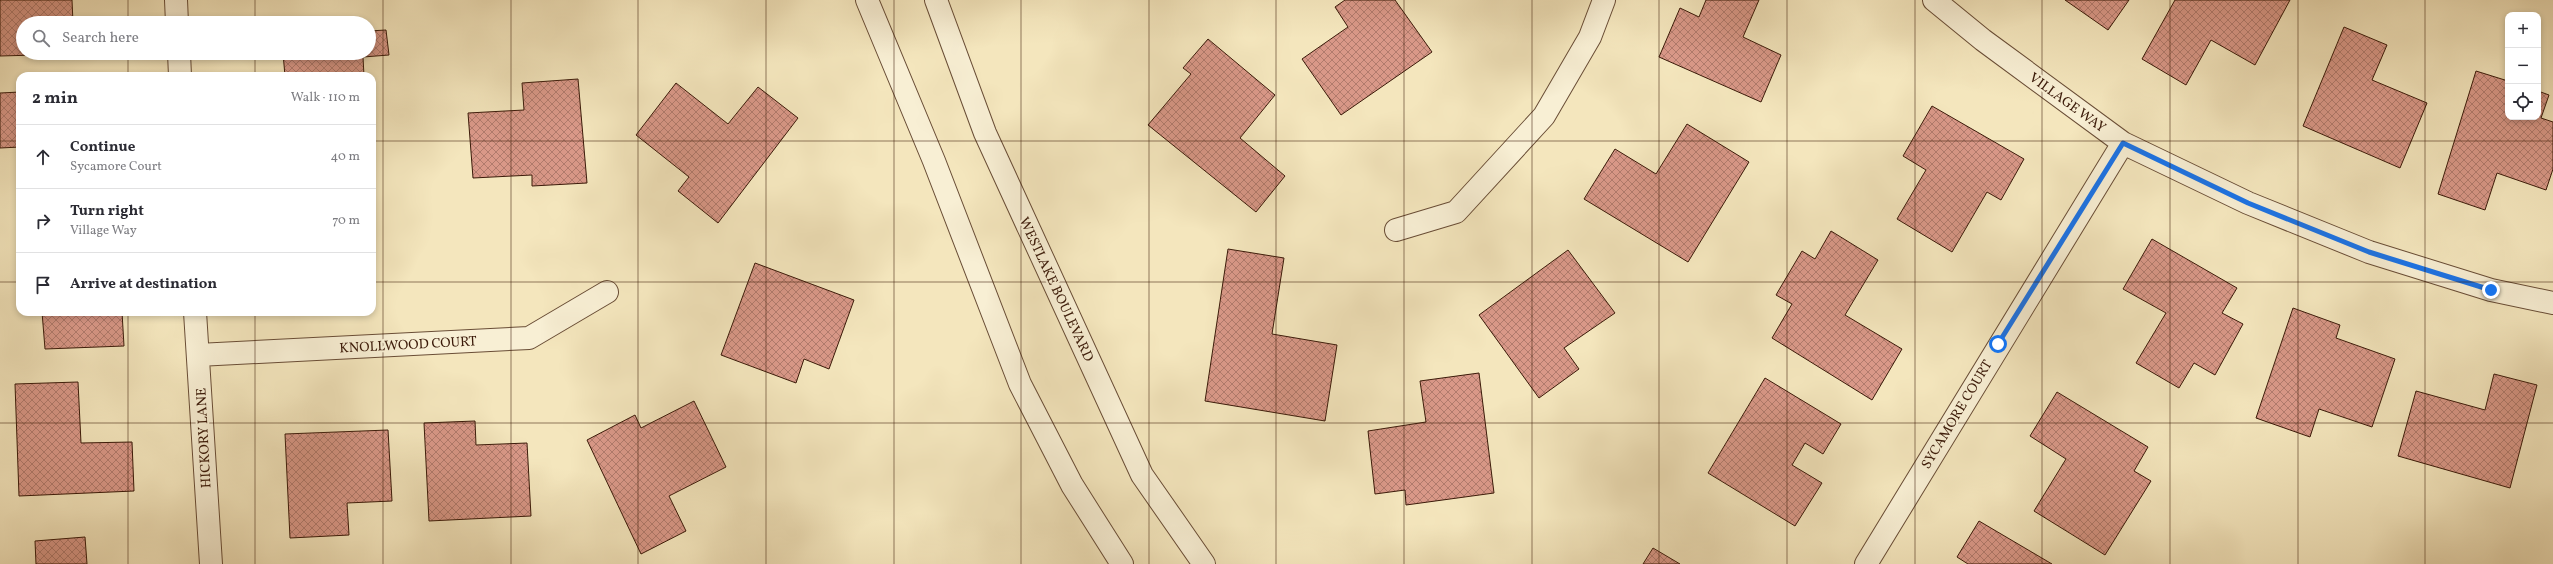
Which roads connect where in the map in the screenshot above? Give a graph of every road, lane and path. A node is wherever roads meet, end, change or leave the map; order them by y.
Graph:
1 (176, 0) edge
2 (867, 0) edge
3 (936, 0) edge
4 (1604, 0) edge
5 (1934, 0) edge
6 (177, 16) edge
7 (179, 60) edge
8 (180, 72) edge
9 (2123, 143) junction
10 (1396, 230) dead end
11 (606, 292) dead end
12 (2553, 303) edge
13 (195, 316) edge
14 (198, 355) junction
15 (211, 564) edge
16 (1122, 564) edge
17 (1204, 564) edge
18 (1866, 564) edge

1 - 6 street
2 - 16 street
3 - 17 street, WESTLAKE BOULEVARD
4 - 10 street
5 - 9 street, VILLAGE WAY
7 - 8 street
9 - 12 street, VILLAGE WAY
9 - 18 street, SYCAMORE COURT
11 - 14 street, KNOLLWOOD COURT
13 - 14 street, HICKORY LANE
14 - 15 street, HICKORY LANE

